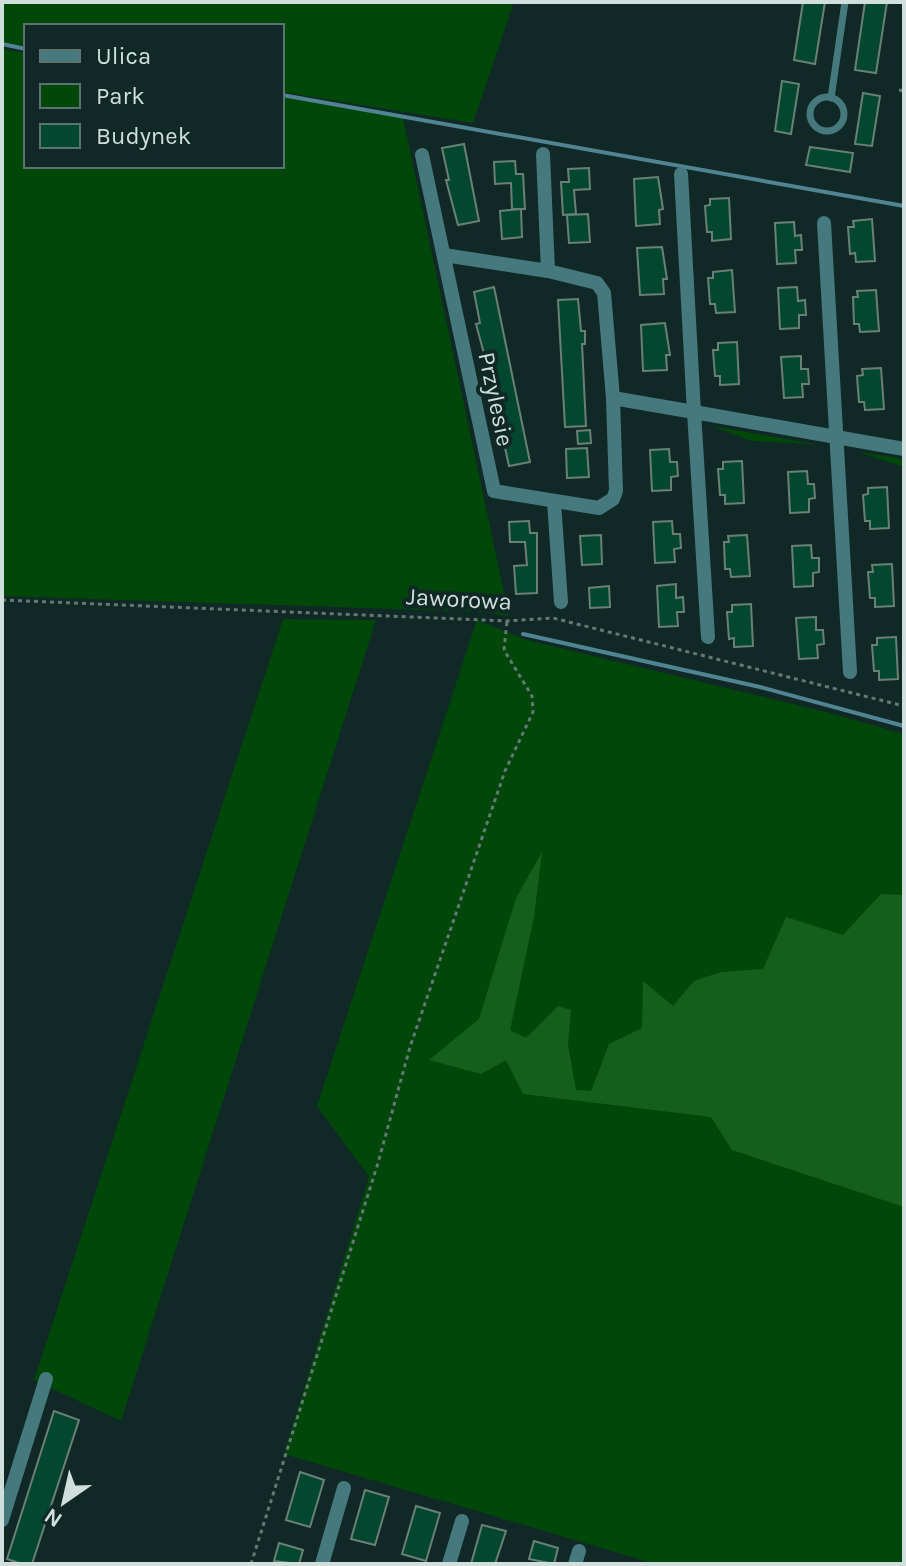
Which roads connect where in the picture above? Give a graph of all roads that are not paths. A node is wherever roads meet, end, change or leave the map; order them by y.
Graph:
1 (845, 2) edge
2 (831, 98) junction
3 (543, 154) dead end
4 (422, 155) dead end
5 (681, 174) dead end
6 (824, 223) dead end
7 (444, 255) junction
8 (548, 271) junction
9 (613, 398) junction
10 (694, 412) junction
11 (835, 438) junction
12 (904, 449) edge
13 (554, 502) junction
14 (561, 602) dead end
15 (708, 637) dead end
16 (850, 672) dead end
17 (46, 1379) dead end
18 (344, 1488) dead end
19 (2, 1520) edge
20 (462, 1521) dead end
21 (322, 1564) edge
22 (449, 1564) edge

1 - 2 lane
2 - 2 lane
3 - 8 street
4 - 7 street, Przylesie
5 - 10 street
6 - 11 street
7 - 8 street, Przylesie
7 - 13 street, Przylesie
8 - 9 street, Przylesie
9 - 10 street
9 - 13 street, Przylesie
10 - 11 street
10 - 15 street
11 - 12 street
11 - 16 street
13 - 14 street
17 - 19 street
18 - 21 street
20 - 22 street

